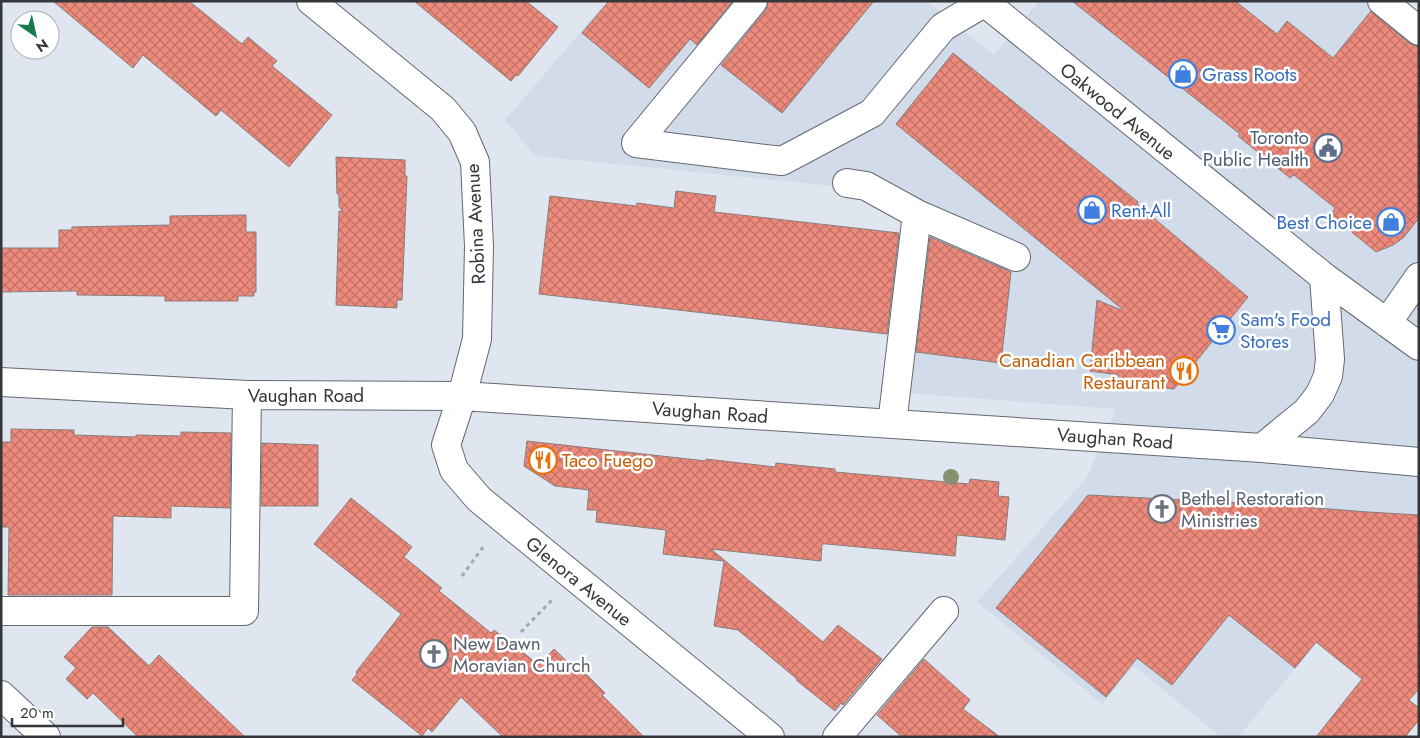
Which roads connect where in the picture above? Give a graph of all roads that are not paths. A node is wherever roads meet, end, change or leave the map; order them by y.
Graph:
1 (311, 1) edge
2 (753, 1) edge
3 (1382, 1) edge
4 (985, 2) edge
5 (1419, 31) edge
6 (846, 183) dead end
7 (917, 214) junction
8 (1016, 257) dead end
9 (1324, 277) junction
10 (1419, 277) edge
11 (1387, 323) junction
12 (1419, 346) edge
13 (1, 382) edge
14 (247, 395) junction
15 (462, 396) junction
16 (892, 424) junction
17 (1262, 448) junction
18 (1419, 462) edge
19 (1, 611) edge
20 (944, 611) dead end
21 (1, 695) edge
22 (46, 737) edge
23 (770, 737) edge
24 (837, 737) edge

1 - 15 street, Robina Avenue
2 - 4 street
3 - 5 street
4 - 9 street, Oakwood Avenue
6 - 7 street
7 - 8 street
7 - 16 street
9 - 11 street, Oakwood Avenue
9 - 17 street
10 - 11 street
11 - 12 street, Oakwood Avenue
13 - 14 street, Vaughan Road
14 - 15 street, Vaughan Road
14 - 19 street
15 - 16 street, Vaughan Road
15 - 23 street, Glenora Avenue
16 - 17 street, Vaughan Road
17 - 18 street, Vaughan Road
20 - 24 street
21 - 22 street

